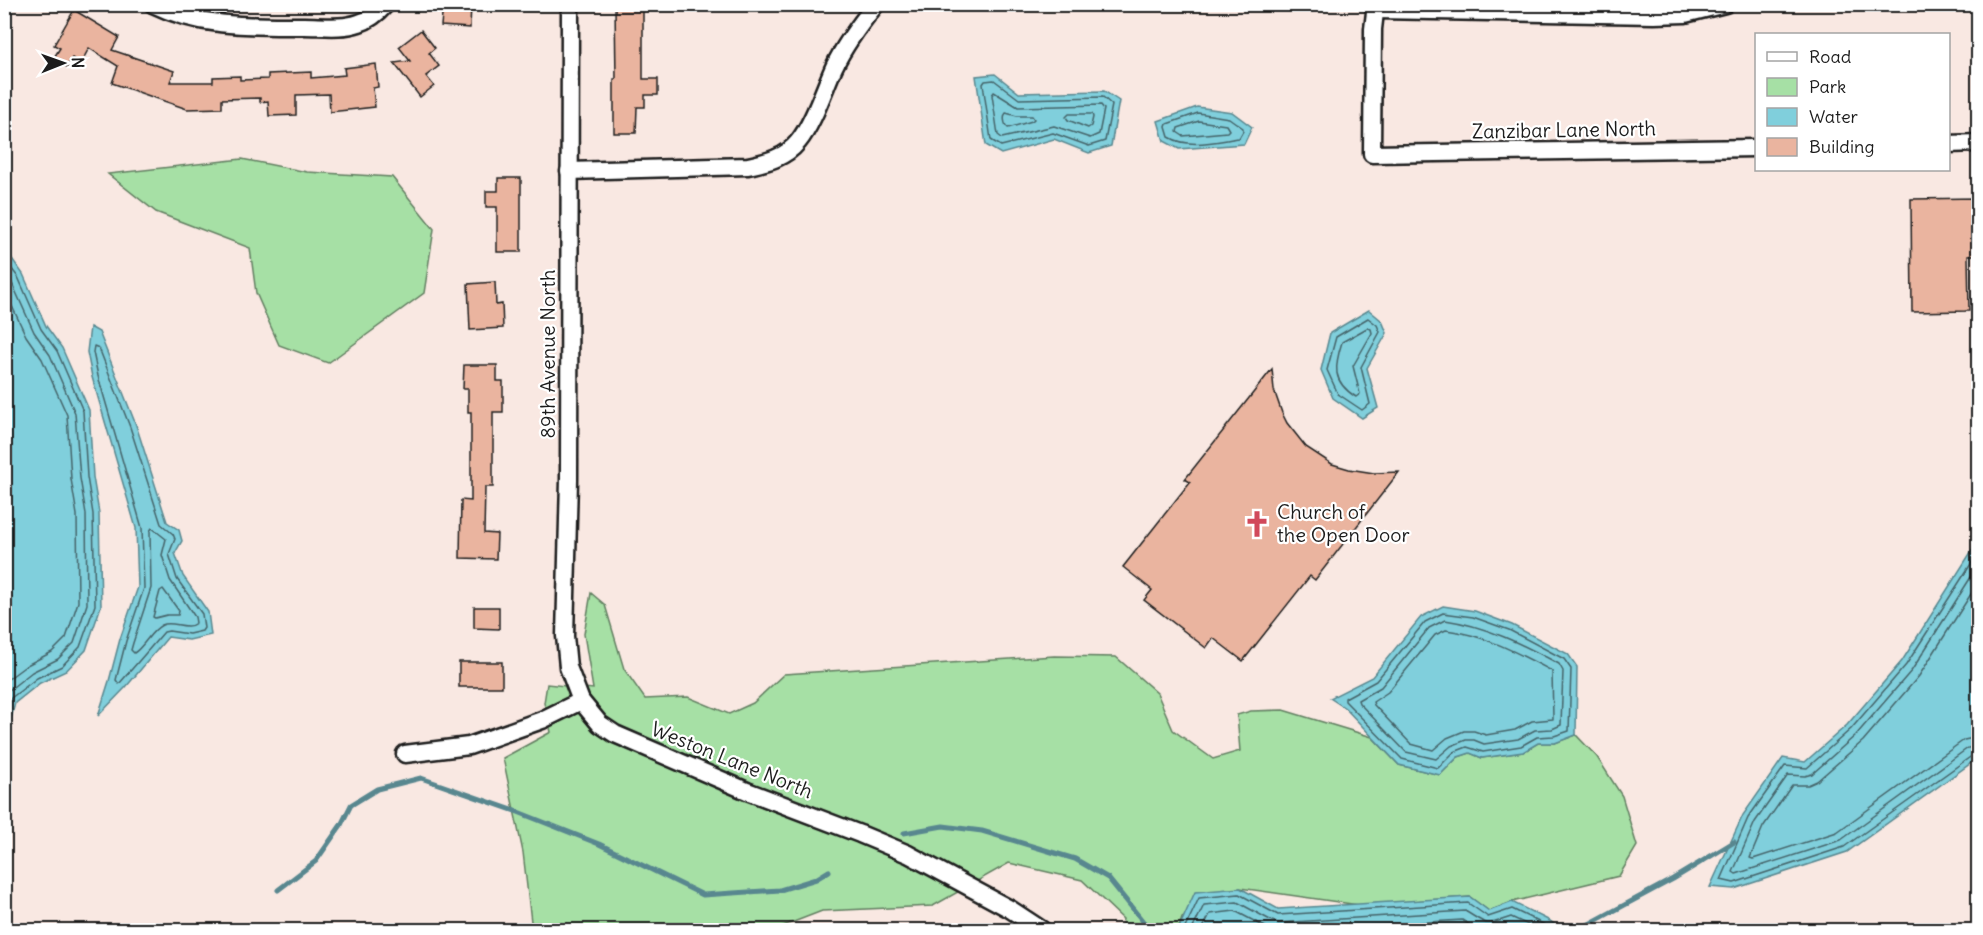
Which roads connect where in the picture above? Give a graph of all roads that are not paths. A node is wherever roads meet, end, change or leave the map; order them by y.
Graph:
1 (153, 4) edge
2 (386, 4) edge
3 (570, 4) edge
4 (876, 4) edge
5 (1725, 4) edge
6 (1375, 8) edge
7 (1978, 143) edge
8 (1950, 144) edge
9 (1755, 148) edge
10 (569, 171) junction
11 (581, 701) junction
12 (405, 754) dead end
13 (1042, 930) edge

1 - 2 street
3 - 10 street, 89th Avenue North
4 - 10 street
5 - 6 street
6 - 9 street, Zanzibar Lane North
7 - 8 street
10 - 11 street, 89th Avenue North
11 - 12 street
11 - 13 street, Weston Lane North

